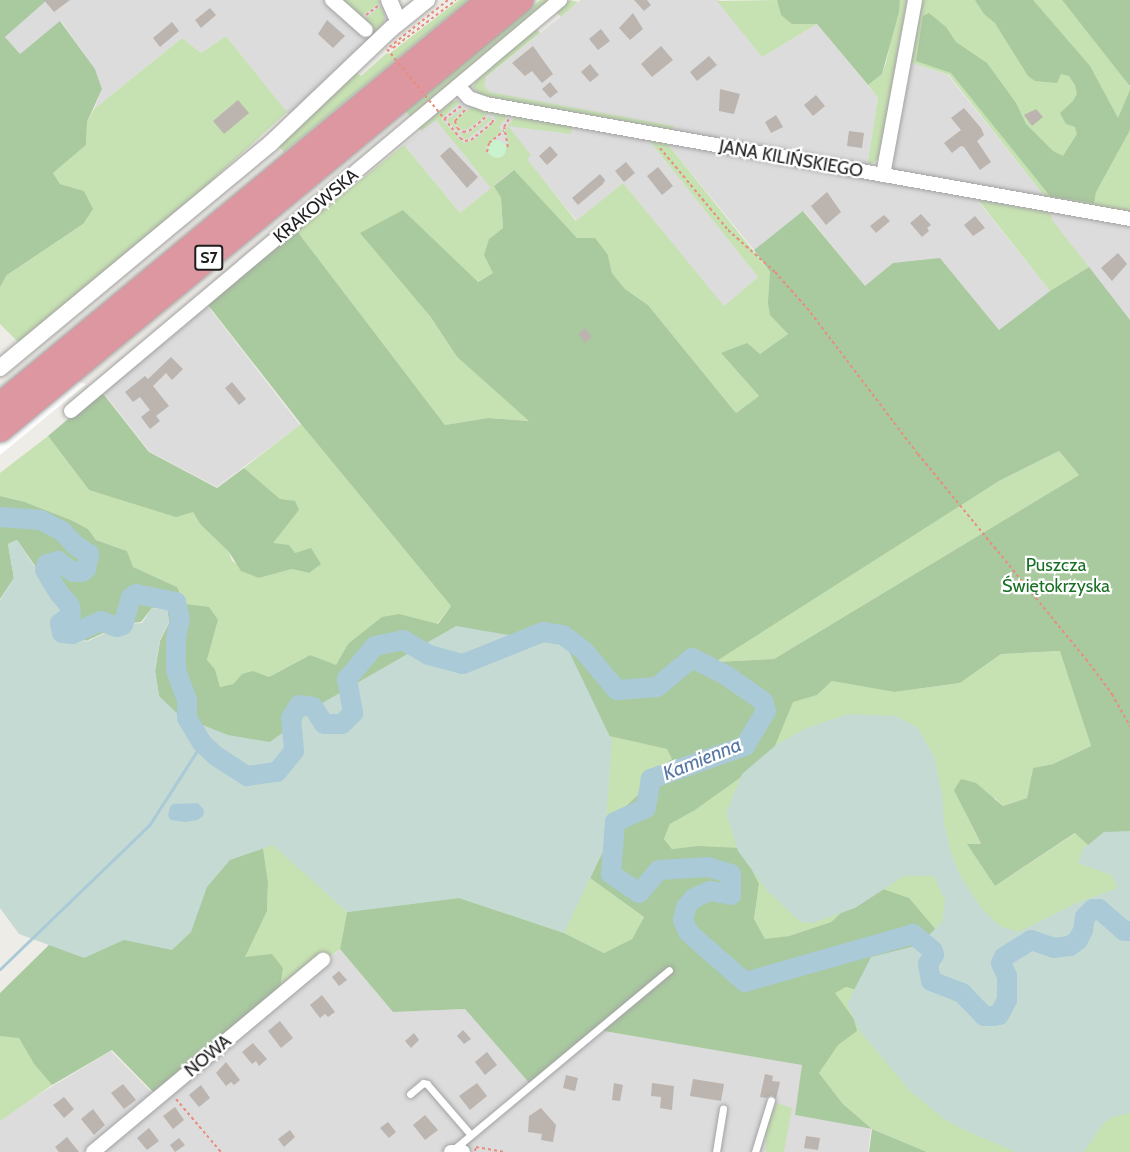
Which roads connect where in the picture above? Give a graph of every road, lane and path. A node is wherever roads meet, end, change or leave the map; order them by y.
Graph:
1 (332, 0) edge
2 (427, 0) edge
3 (448, 0) edge
4 (456, 0) edge
5 (489, 0) edge
6 (520, 0) edge
7 (560, 0) edge
8 (915, 0) edge
9 (386, 2) edge
10 (361, 26) joint
11 (404, 29) junction
12 (458, 86) junction
13 (462, 105) dead end
14 (456, 118) dead end
15 (444, 119) junction
16 (647, 132) junction
17 (508, 147) dead end
18 (488, 152) dead end
19 (884, 175) junction
20 (1130, 219) edge
21 (4, 365) edge
22 (53, 373) junction
23 (0, 405) edge
24 (71, 411) dead end
25 (0, 430) edge
26 (1130, 726) edge
27 (323, 960) dead end
28 (669, 970) dead end
29 (168, 1089) junction
30 (410, 1094) dead end
31 (771, 1100) dead end
32 (723, 1109) dead end
33 (471, 1135) junction
34 (455, 1151) edge
35 (93, 1152) edge
36 (221, 1152) edge
37 (475, 1152) edge
38 (505, 1152) edge
39 (716, 1152) edge
40 (755, 1152) edge

1 - 10 street
2 - 11 street
3 - 15 path, bridge
4 - 11 path, bridge
5 - 22 highway, S7
6 - 22 highway, S7
7 - 12 street, KRAKOWSKA
8 - 19 street
9 - 10 path
9 - 11 street
11 - 21 street
12 - 16 street, JANA KILIŃSKIEGO
12 - 24 street, KRAKOWSKA
13 - 15 path
14 - 15 path, bridge
16 - 19 street, JANA KILIŃSKIEGO
16 - 26 path
17 - 18 path
19 - 20 street, JANA KILIŃSKIEGO
22 - 23 highway, S7
22 - 25 highway, S7
27 - 29 street, NOWA
28 - 33 lane
29 - 35 street, NOWA
29 - 36 path
30 - 33 lane
31 - 40 lane
32 - 39 lane
33 - 34 lane
37 - 38 path

